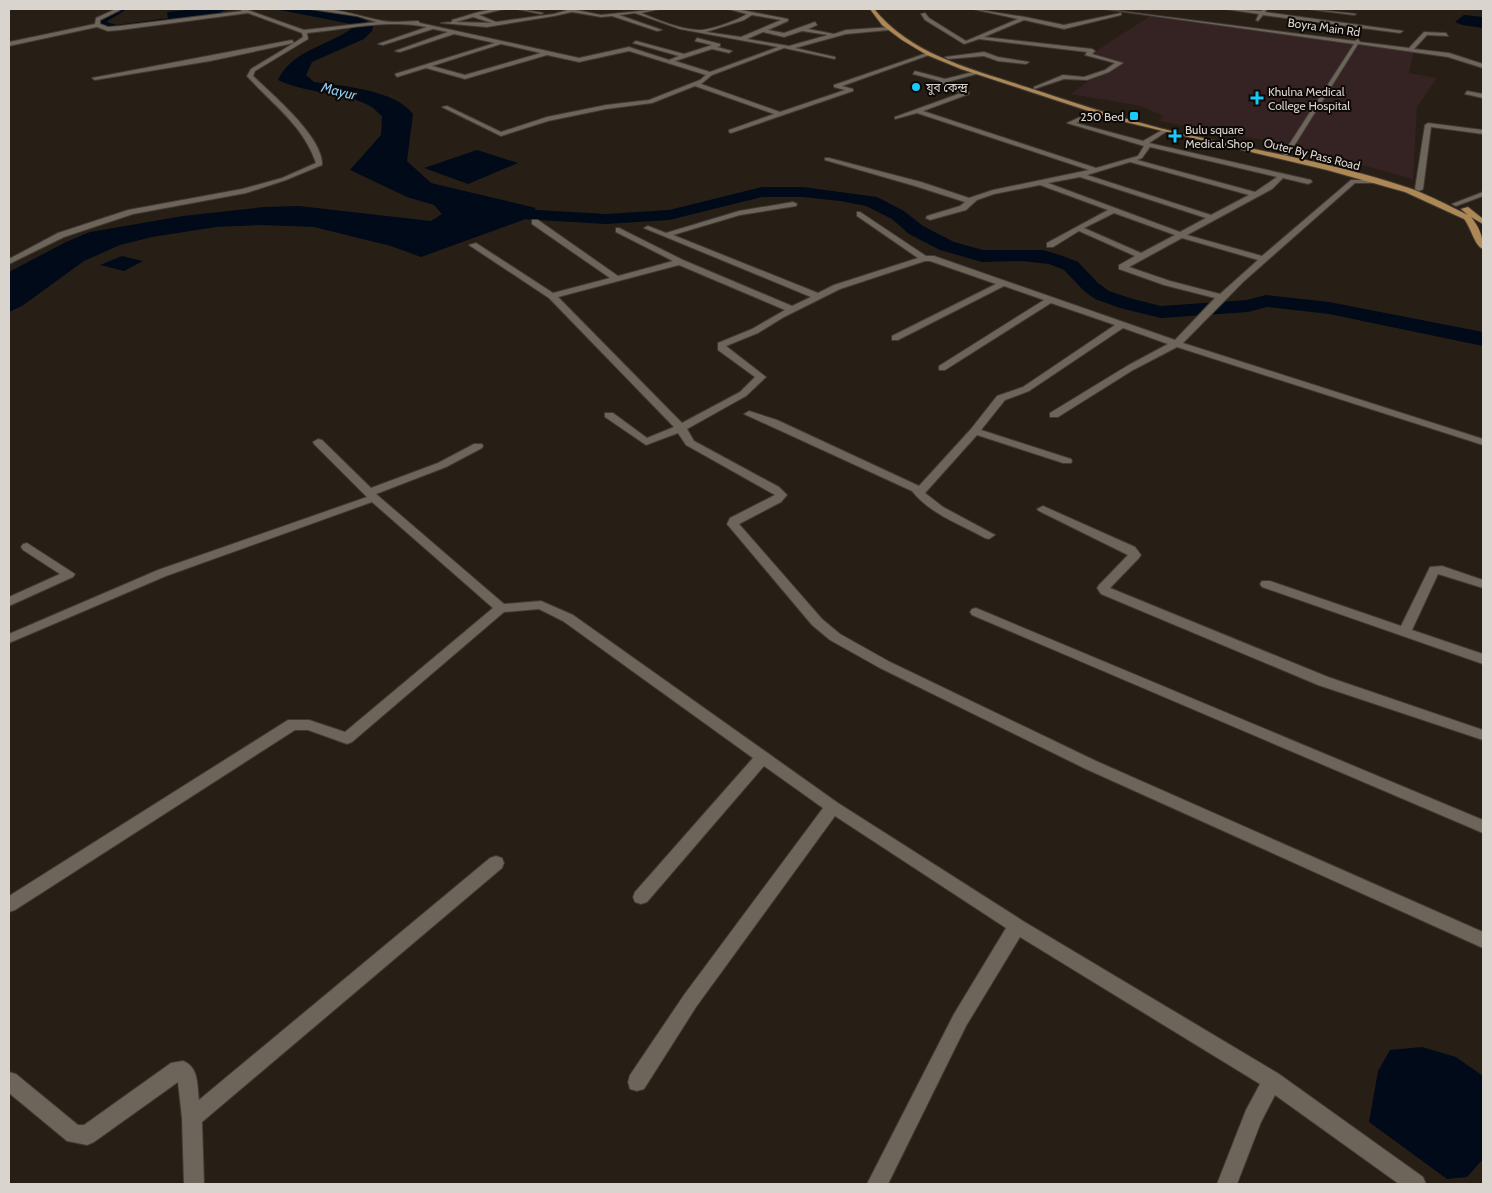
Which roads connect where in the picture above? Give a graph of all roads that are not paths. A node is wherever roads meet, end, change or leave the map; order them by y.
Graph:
1 (253, 9) edge
2 (312, 9) edge
3 (502, 9) edge
4 (519, 9) edge
5 (572, 9) edge
6 (658, 9) edge
7 (730, 9) edge
8 (872, 9) edge
9 (880, 9) edge
10 (975, 9) edge
11 (1016, 9) edge
12 (1106, 9) edge
13 (1148, 9) edge
14 (1169, 9) edge
15 (1227, 9) edge
16 (1310, 9) edge
17 (118, 10) edge
18 (243, 10) edge
19 (1264, 11) edge
20 (1356, 11) edge
21 (636, 12) junction
22 (1132, 12) junction
23 (1001, 13) junction
24 (556, 14) junction
25 (614, 14) junction
26 (750, 14) junction
27 (923, 14) dead end
28 (473, 15) junction
29 (1161, 16) junction
30 (1213, 16) dead end
31 (1025, 18) junction
32 (410, 22) junction
33 (807, 22) dead end
34 (1207, 22) junction
35 (384, 23) junction
36 (445, 23) junction
37 (499, 23) junction
38 (1347, 24) junction
39 (97, 25) junction
40 (434, 27) junction
41 (889, 28) junction
42 (1252, 28) junction
43 (802, 29) junction
44 (762, 30) junction
45 (665, 31) dead end
46 (1400, 31) dead end
47 (304, 32) junction
48 (454, 32) junction
49 (698, 32) junction
50 (1446, 35) dead end
51 (834, 36) junction
52 (691, 38) dead end
53 (979, 38) junction
54 (1338, 38) junction
55 (738, 39) junction
56 (302, 40) junction
57 (628, 40) dead end
58 (1358, 41) junction
59 (500, 43) junction
60 (9, 44) edge
61 (381, 44) dead end
62 (715, 46) junction
63 (785, 47) junction
64 (1411, 49) junction
65 (398, 51) dead end
66 (729, 52) dead end
67 (546, 53) junction
68 (929, 54) junction
69 (684, 56) junction
70 (948, 57) junction
71 (833, 58) dead end
72 (668, 62) junction
73 (1026, 62) dead end
74 (426, 66) junction
75 (1483, 66) edge
76 (915, 73) dead end
77 (977, 73) junction
78 (710, 74) junction
79 (396, 75) dead end
80 (95, 78) dead end
81 (945, 81) junction
82 (696, 84) junction
83 (1036, 88) junction
84 (1467, 93) dead end
85 (1483, 96) edge
86 (446, 107) dead end
87 (918, 111) junction
88 (1096, 112) junction
89 (779, 114) junction
90 (897, 118) dead end
91 (731, 131) dead end
92 (1164, 131) junction
93 (1483, 132) edge
94 (1146, 144) junction
95 (1286, 154) junction
96 (827, 159) dead end
97 (1130, 160) junction
98 (1096, 170) junction
99 (1080, 175) junction
100 (1282, 176) junction
101 (1376, 181) junction
102 (1037, 182) junction
103 (1308, 182) dead end
104 (1419, 189) junction
105 (1254, 194) junction
106 (1483, 194) edge
107 (970, 202) junction
108 (793, 204) dead end
109 (1456, 204) junction
110 (1114, 210) junction
111 (860, 214) dead end
112 (930, 218) dead end
113 (1212, 218) junction
114 (535, 222) dead end
115 (1483, 222) edge
116 (648, 228) dead end
117 (1078, 228) junction
118 (619, 230) dead end
119 (1182, 234) junction
120 (666, 235) junction
121 (474, 245) dead end
122 (1050, 245) dead end
123 (1483, 247) edge
124 (1141, 256) junction
125 (924, 259) junction
126 (1262, 259) junction
127 (9, 262) edge
128 (680, 262) junction
129 (617, 278) junction
130 (1002, 284) junction
131 (552, 296) junction
132 (817, 296) junction
133 (1221, 297) junction
134 (1050, 300) junction
135 (793, 310) junction
136 (1121, 325) junction
137 (895, 338) dead end
138 (1176, 344) junction
139 (942, 368) dead end
140 (609, 414) dead end
141 (749, 414) dead end
142 (1054, 414) dead end
143 (681, 428) junction
144 (976, 431) junction
145 (318, 442) dead end
146 (1483, 442) edge
147 (478, 446) dead end
148 (1068, 461) dead end
149 (916, 489) junction
150 (371, 496) junction
151 (1043, 509) dead end
152 (989, 535) dead end
153 (27, 546) dead end
154 (1266, 584) dead end
155 (1483, 584) edge
156 (9, 602) edge
157 (500, 608) junction
158 (976, 612) dead end
159 (1405, 632) junction
160 (9, 638) edge
161 (1483, 659) edge
162 (1483, 735) edge
163 (762, 758) junction
164 (833, 807) junction
165 (1483, 826) edge
166 (496, 863) dead end
167 (641, 897) dead end
168 (9, 905) edge
169 (1017, 926) junction
170 (1483, 940) edge
171 (9, 1081) edge
172 (1272, 1081) junction
173 (638, 1082) dead end
174 (192, 1118) junction
175 (194, 1184) edge
176 (877, 1184) edge
177 (1227, 1184) edge
178 (1416, 1184) edge

1 - 18 street
2 - 35 street
3 - 28 street
4 - 24 street
5 - 24 street
5 - 25 street
6 - 21 street
7 - 26 street
8 - 41 main road, Outer By Pass Road
9 - 70 main road, Outer By Pass Road
10 - 23 street
11 - 23 street
12 - 22 street, Boyra Main Rd
13 - 22 street
14 - 29 street
15 - 19 street
16 - 20 street
17 - 39 street
18 - 39 street
18 - 47 street
19 - 38 street
19 - 42 street
20 - 38 street
21 - 25 street
21 - 49 street
22 - 29 street, Boyra Main Rd
22 - 31 street
23 - 31 street
24 - 37 street
25 - 45 street
26 - 44 street
26 - 49 street
27 - 53 street
28 - 36 street
28 - 37 street
29 - 34 street, Boyra Main Rd
30 - 34 street
31 - 53 street
32 - 35 street
32 - 36 street
32 - 40 street
33 - 43 street
34 - 42 street, Boyra Main Rd
35 - 47 street
36 - 37 street
38 - 46 street
38 - 54 street
39 - 60 street
40 - 48 street
40 - 61 street
41 - 51 street
41 - 68 main road, Outer By Pass Road
42 - 54 street, Boyra Main Rd
43 - 44 street
43 - 51 street
44 - 55 street
47 - 56 street
48 - 59 street
48 - 65 street
49 - 55 street
50 - 64 street
51 - 63 street
52 - 62 street
53 - 83 street
54 - 58 street, Boyra Main Rd
55 - 62 street
55 - 63 street
56 - 80 street
56 - 127 street
57 - 69 street
58 - 64 street, Boyra Main Rd
58 - 95 street
59 - 67 street
59 - 74 street
62 - 66 street
62 - 69 street
63 - 71 street
63 - 78 street
64 - 75 street, Boyra Main Rd
67 - 72 street
67 - 74 street
68 - 77 main road, Outer By Pass Road
68 - 89 street
69 - 72 street
70 - 73 street
70 - 83 main road, Outer By Pass Road
72 - 78 street
74 - 79 street
76 - 81 street
77 - 81 street
77 - 88 main road, Outer By Pass Road
78 - 82 street
81 - 87 street
82 - 86 street
82 - 89 street
83 - 95 main road, Outer By Pass Road
84 - 85 street
87 - 90 street
87 - 98 street
88 - 92 main road, Outer By Pass Road
88 - 94 street
89 - 91 street
92 - 94 street
92 - 101 main road, Outer By Pass Road
93 - 104 street
94 - 97 street
94 - 100 street
95 - 104 main road, Outer By Pass Road
96 - 107 street
97 - 98 street
97 - 105 street
98 - 99 street
99 - 102 street
99 - 113 street
100 - 103 street
100 - 105 street
101 - 123 main road, Outer By Pass Road
101 - 126 street
102 - 107 street
102 - 110 street
104 - 109 main road, Outer By Pass Road
105 - 113 street
106 - 109 street
107 - 112 street
108 - 120 street
109 - 115 main road, Outer By Pass Road
110 - 117 street
110 - 119 street
111 - 125 street
113 - 119 street
114 - 129 street
116 - 120 street
117 - 122 street
117 - 124 street
118 - 128 street
119 - 124 street
119 - 126 street
120 - 132 street
121 - 131 street
124 - 133 street
125 - 130 street
125 - 132 street
126 - 133 street
128 - 129 street
128 - 135 street
129 - 131 street
130 - 134 street
130 - 137 street
131 - 143 street
132 - 135 street
133 - 138 street
134 - 136 street
134 - 139 street
135 - 143 street
136 - 138 street
136 - 144 street
138 - 142 street
138 - 146 street
140 - 143 street
141 - 149 street
143 - 170 street
144 - 148 street
144 - 149 street
145 - 150 street
147 - 150 street
149 - 152 street
150 - 157 street
150 - 160 street
151 - 162 street
153 - 156 street
154 - 159 street
155 - 159 street
157 - 163 street
157 - 168 street
158 - 165 street
159 - 161 street
163 - 164 street
163 - 167 street
164 - 169 street
164 - 173 street
166 - 174 street
169 - 172 street
169 - 176 street
171 - 174 street
172 - 177 street
172 - 178 street
174 - 175 street

